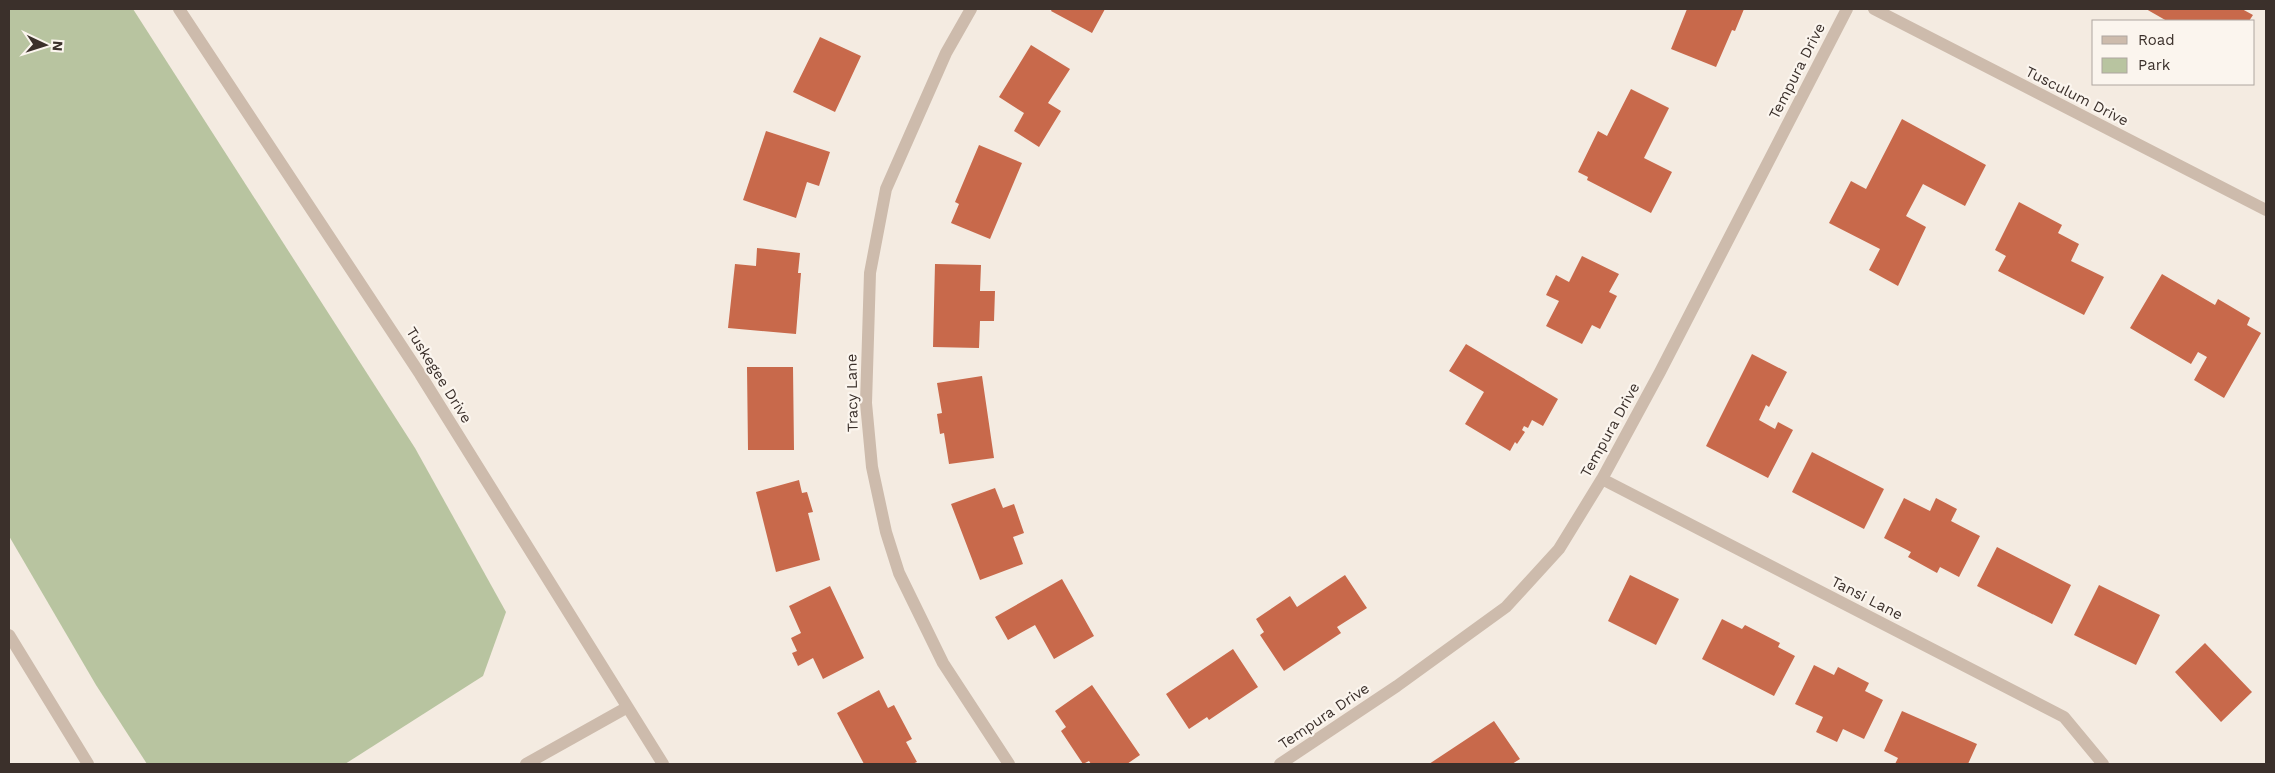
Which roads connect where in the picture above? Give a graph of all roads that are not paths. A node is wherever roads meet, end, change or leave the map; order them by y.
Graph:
1 (179, 9) edge
2 (971, 9) edge
3 (1847, 9) edge
4 (1874, 9) edge
5 (2266, 210) edge
6 (1602, 479) junction
7 (9, 636) edge
8 (626, 708) junction
9 (88, 764) edge
10 (526, 764) edge
11 (663, 764) edge
12 (1009, 764) edge
13 (1280, 764) edge
14 (2103, 764) edge

1 - 8 street, Tuskegee Drive
2 - 12 street, Tracy Lane
3 - 6 street, Tempura Drive
4 - 5 street, Tusculum Drive
6 - 13 street, Tempura Drive
6 - 14 street, Tansi Lane
7 - 9 street
8 - 10 street
8 - 11 street, Tuskegee Drive

